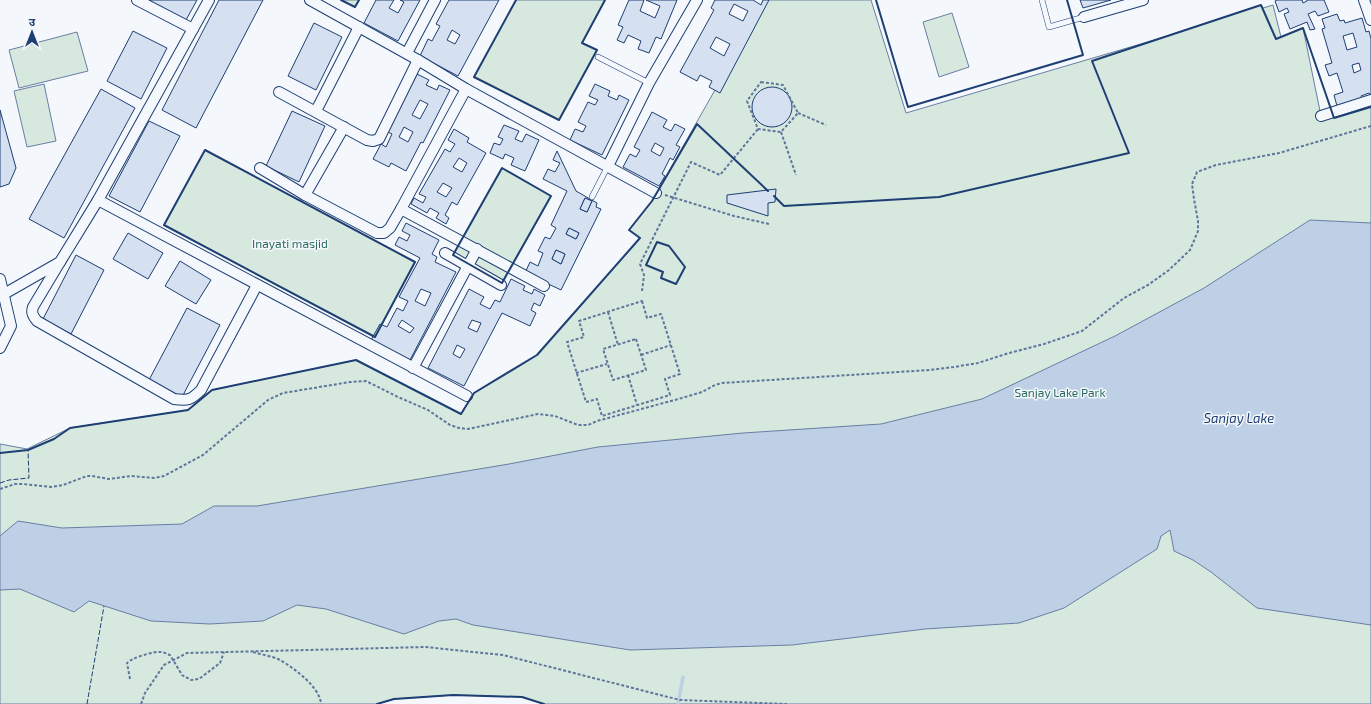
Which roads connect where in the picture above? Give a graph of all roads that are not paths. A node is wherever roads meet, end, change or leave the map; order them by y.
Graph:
1 (137, 0) edge
2 (209, 0) edge
3 (310, 0) edge
4 (435, 0) edge
5 (697, 0) edge
6 (1042, 0) edge
7 (1143, 0) edge
8 (1364, 0) edge
9 (1084, 17) joint
10 (1371, 20) edge
11 (359, 27) junction
12 (193, 28) junction
13 (407, 54) junction
14 (598, 57) dead end
15 (418, 60) junction
16 (649, 83) junction
17 (466, 89) junction
18 (279, 92) dead end
19 (1371, 100) edge
20 (316, 112) junction
21 (1321, 116) dead end
22 (344, 127) junction
23 (608, 166) junction
24 (260, 168) dead end
25 (656, 193) dead end
26 (305, 195) junction
27 (592, 197) dead end
28 (98, 200) junction
29 (402, 209) junction
30 (477, 250) junction
31 (445, 253) dead end
32 (60, 262) junction
33 (468, 267) junction
34 (0, 279) edge
35 (257, 285) junction
36 (501, 285) dead end
37 (544, 286) dead end
38 (4, 294) junction
39 (0, 348) edge
40 (413, 368) junction
41 (467, 396) dead end

1 - 12 street
2 - 12 street
3 - 11 street
4 - 13 street
5 - 16 street
6 - 9 lane
7 - 9 street
8 - 10 street
11 - 13 street
11 - 20 street
12 - 28 street
13 - 15 street
14 - 16 lane
15 - 17 street
15 - 22 street
16 - 23 street
17 - 23 street
17 - 29 street
18 - 20 street
19 - 21 street
20 - 22 street
22 - 26 street
23 - 25 street
23 - 27 lane
24 - 26 street
26 - 29 street
28 - 32 street
28 - 35 street
29 - 30 street
30 - 33 street
30 - 37 street
31 - 33 street
32 - 35 street
32 - 38 street
33 - 36 street
33 - 40 street
34 - 38 street
35 - 40 street
38 - 39 street
40 - 41 street

